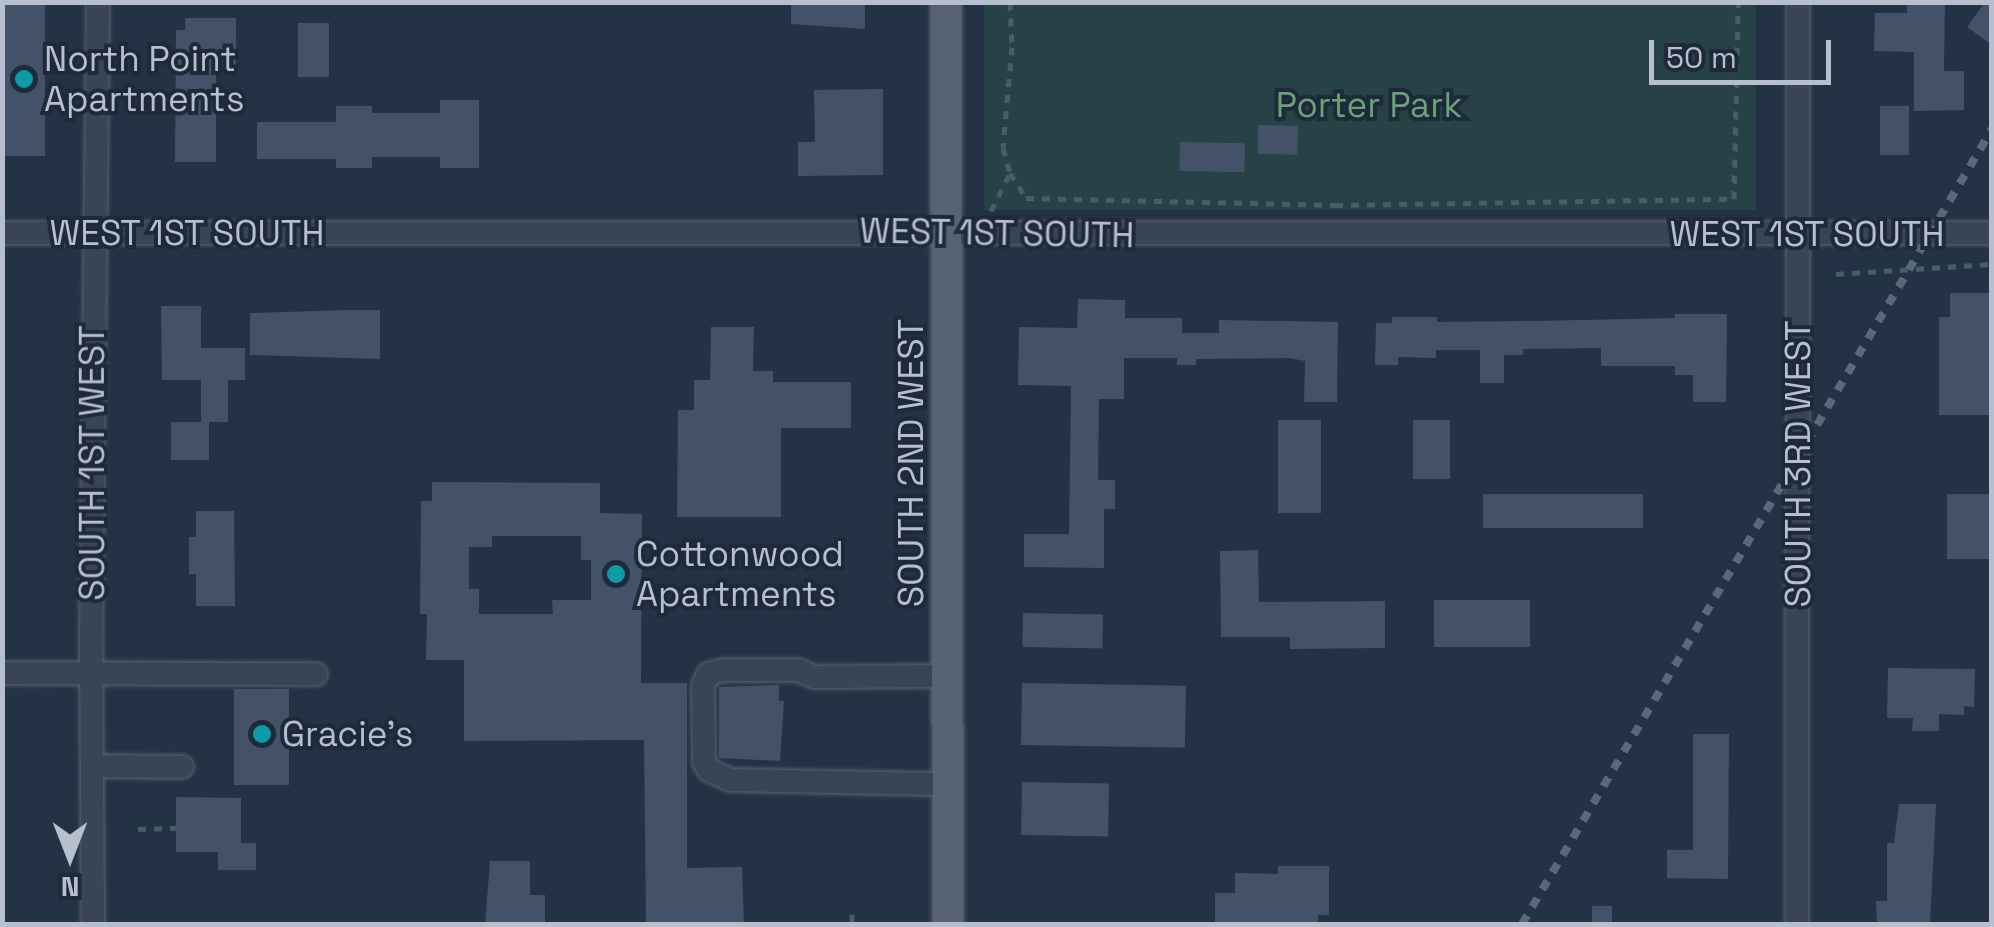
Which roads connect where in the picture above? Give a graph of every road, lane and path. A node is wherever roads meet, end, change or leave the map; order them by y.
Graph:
1 (98, 2) edge
2 (946, 2) edge
3 (1010, 2) edge
4 (1738, 2) edge
5 (1798, 2) edge
6 (1010, 173) junction
7 (989, 215) dead end
8 (950, 230) junction
9 (94, 232) junction
10 (2, 233) edge
11 (1992, 233) edge
12 (1798, 234) junction
13 (1992, 264) edge
14 (1836, 274) dead end
15 (2, 673) edge
16 (91, 674) junction
17 (316, 674) dead end
18 (948, 676) junction
19 (92, 766) junction
20 (182, 767) dead end
21 (948, 784) junction
22 (138, 828) dead end
23 (176, 828) dead end
24 (852, 914) dead end
25 (94, 924) edge
26 (852, 924) edge
27 (948, 924) edge
28 (1797, 924) edge

1 - 9 street, SOUTH 1ST WEST
2 - 8 main road, SOUTH 2ND WEST
3 - 6 path
4 - 6 path
5 - 12 street, SOUTH 3RD WEST
6 - 7 path
8 - 9 street, WEST 1ST SOUTH
8 - 12 street, WEST 1ST SOUTH
8 - 18 main road, SOUTH 2ND WEST
9 - 10 street, WEST 1ST SOUTH
9 - 16 street, SOUTH 1ST WEST
11 - 12 street, WEST 1ST SOUTH
12 - 28 street, SOUTH 3RD WEST
13 - 14 path
15 - 16 street
16 - 17 street
16 - 19 street, SOUTH 1ST WEST
18 - 21 main road, SOUTH 2ND WEST
18 - 21 street
19 - 20 street
19 - 25 street, SOUTH 1ST WEST
21 - 27 main road, SOUTH 2ND WEST
22 - 23 path
24 - 26 path

